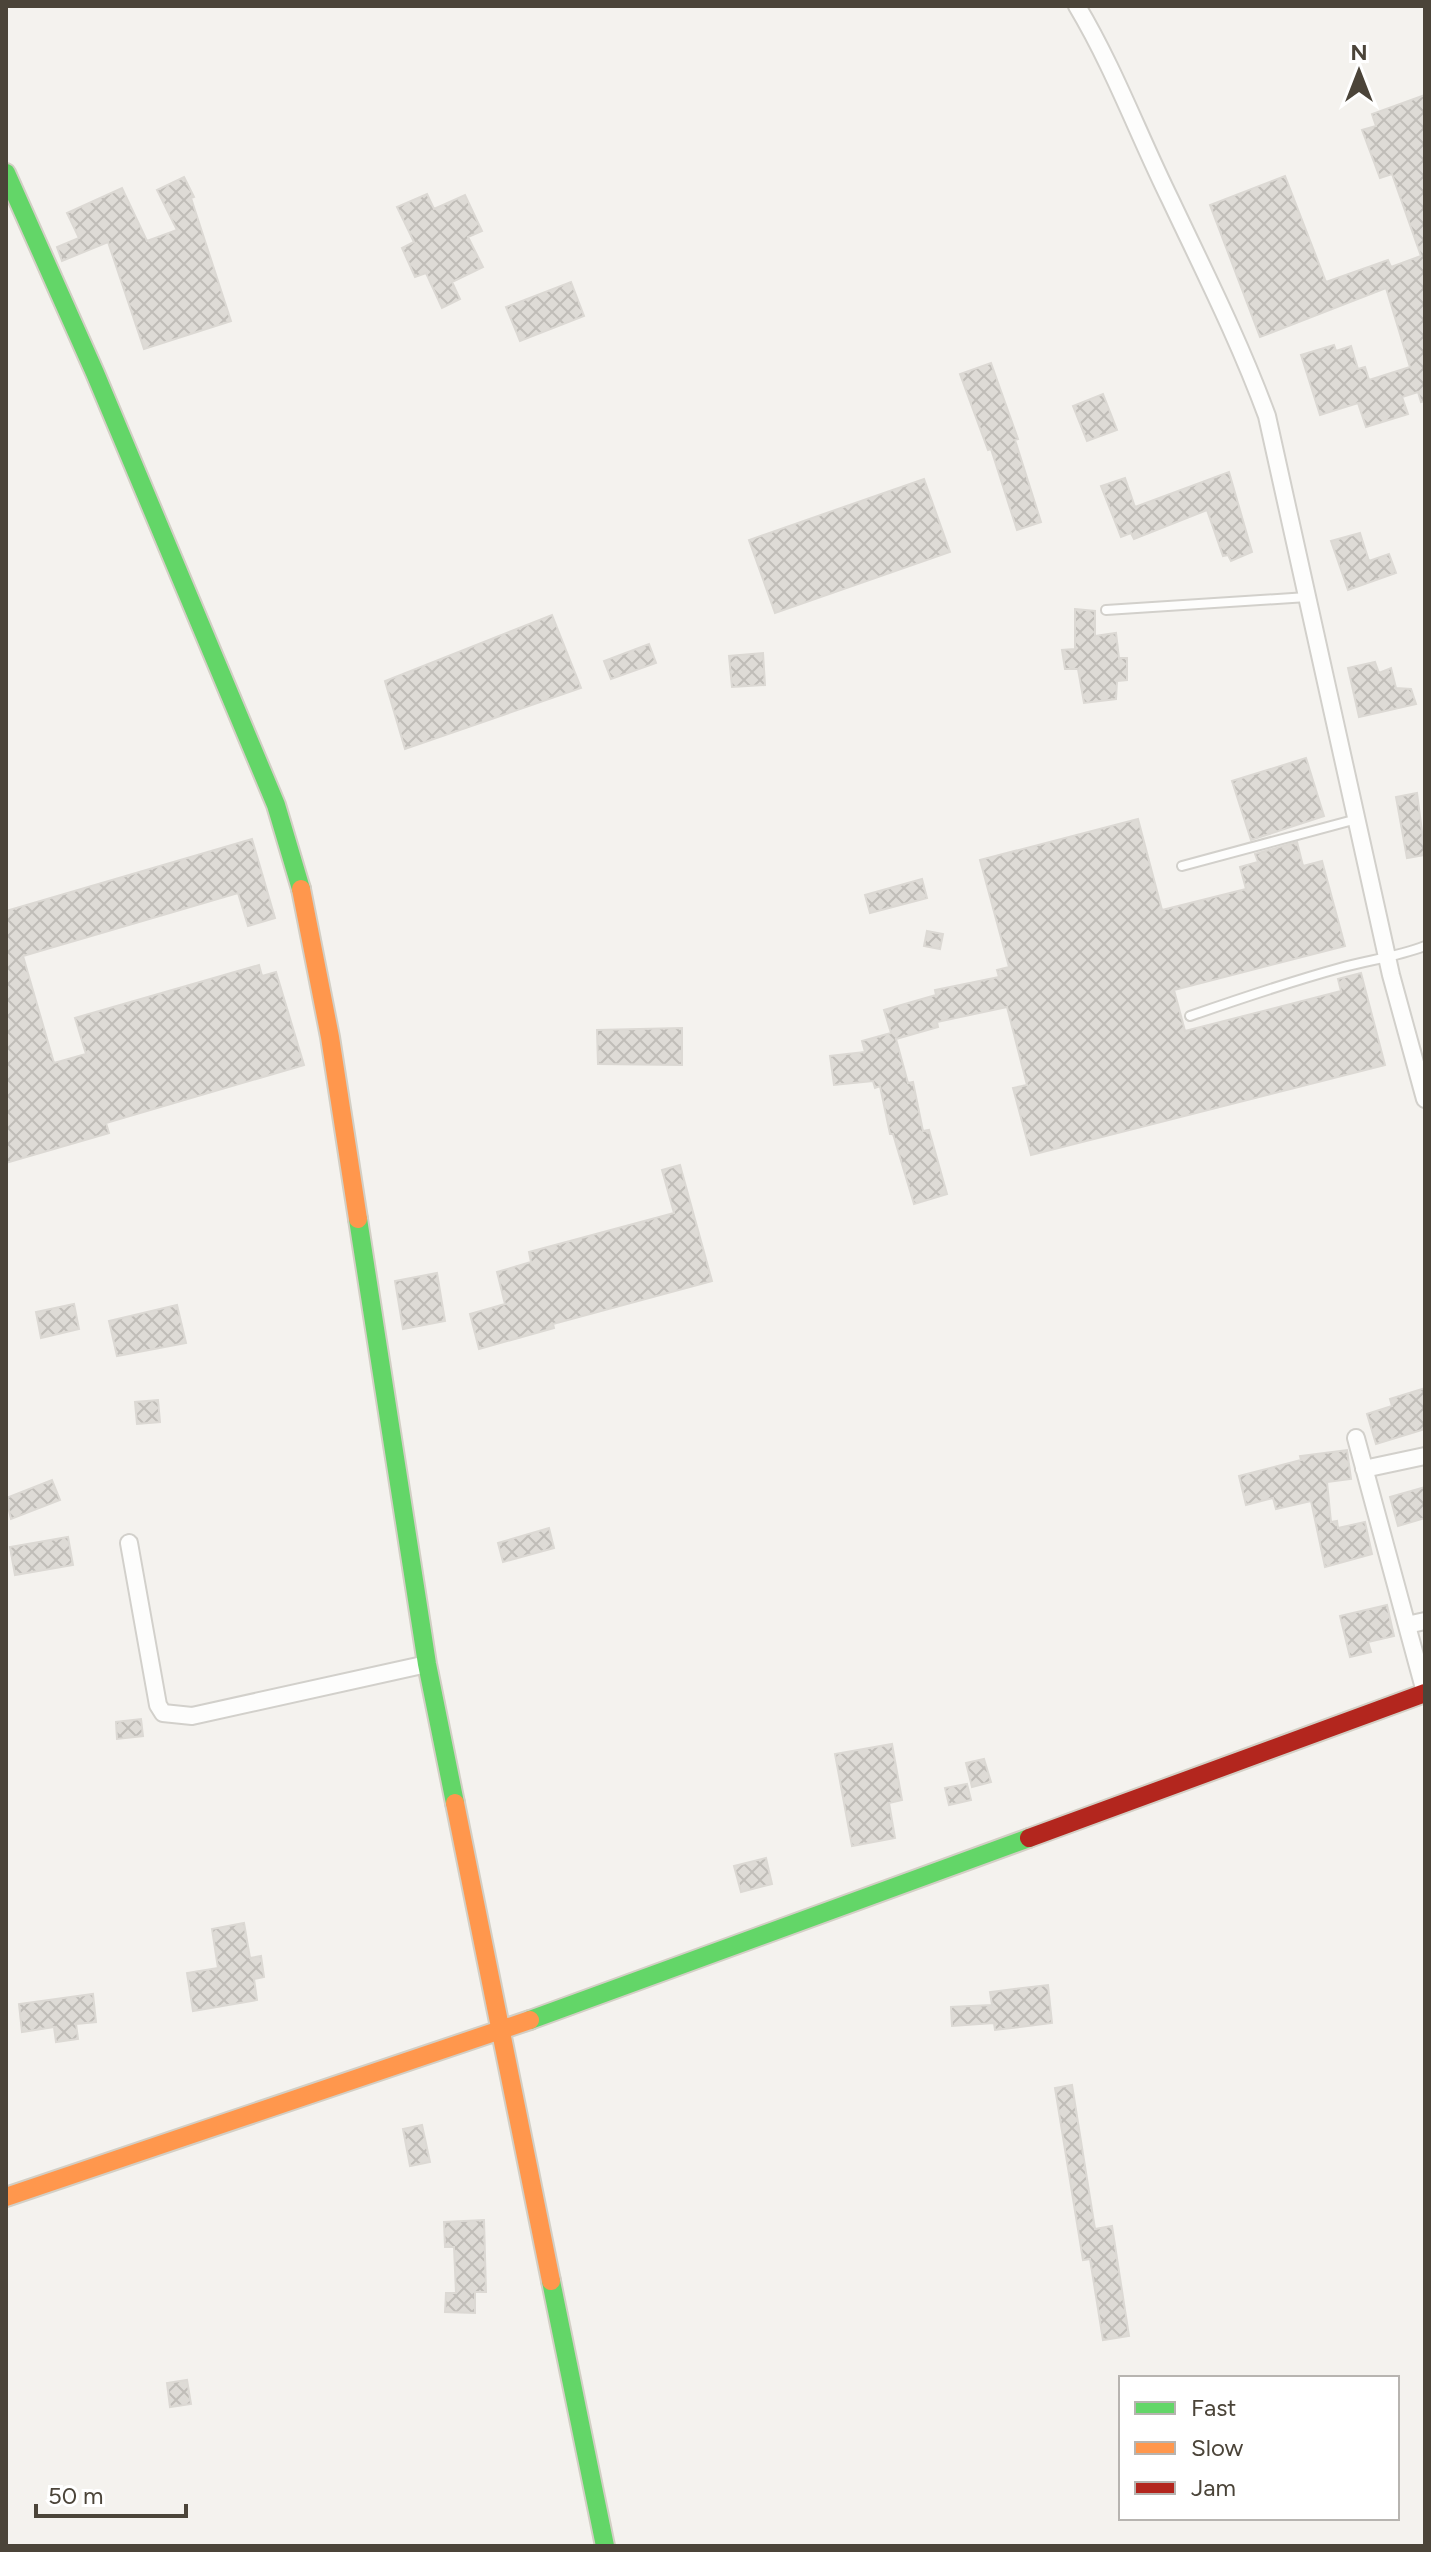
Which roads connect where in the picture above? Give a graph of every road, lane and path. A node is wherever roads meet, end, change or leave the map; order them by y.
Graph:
1 (1077, 6) edge
2 (6, 173) edge
3 (1307, 597) junction
4 (1106, 610) dead end
5 (1357, 819) junction
6 (1182, 866) dead end
7 (1425, 946) edge
8 (1388, 960) junction
9 (1190, 1016) dead end
10 (1425, 1099) edge
11 (1356, 1438) dead end
12 (1425, 1456) edge
13 (1364, 1469) junction
14 (129, 1543) dead end
15 (1425, 1621) edge
16 (1407, 1625) junction
17 (427, 1664) junction
18 (1425, 1692) edge
19 (499, 2031) junction
20 (6, 2197) edge
21 (605, 2546) edge

1 - 3 street
2 - 17 street
3 - 4 lane
3 - 5 street
5 - 6 lane
5 - 8 street
7 - 8 lane
8 - 9 lane
8 - 10 street
11 - 13 street
12 - 13 street
13 - 16 street
14 - 17 street
15 - 16 street
16 - 18 street
17 - 19 street
18 - 19 street
19 - 20 street
19 - 21 street

